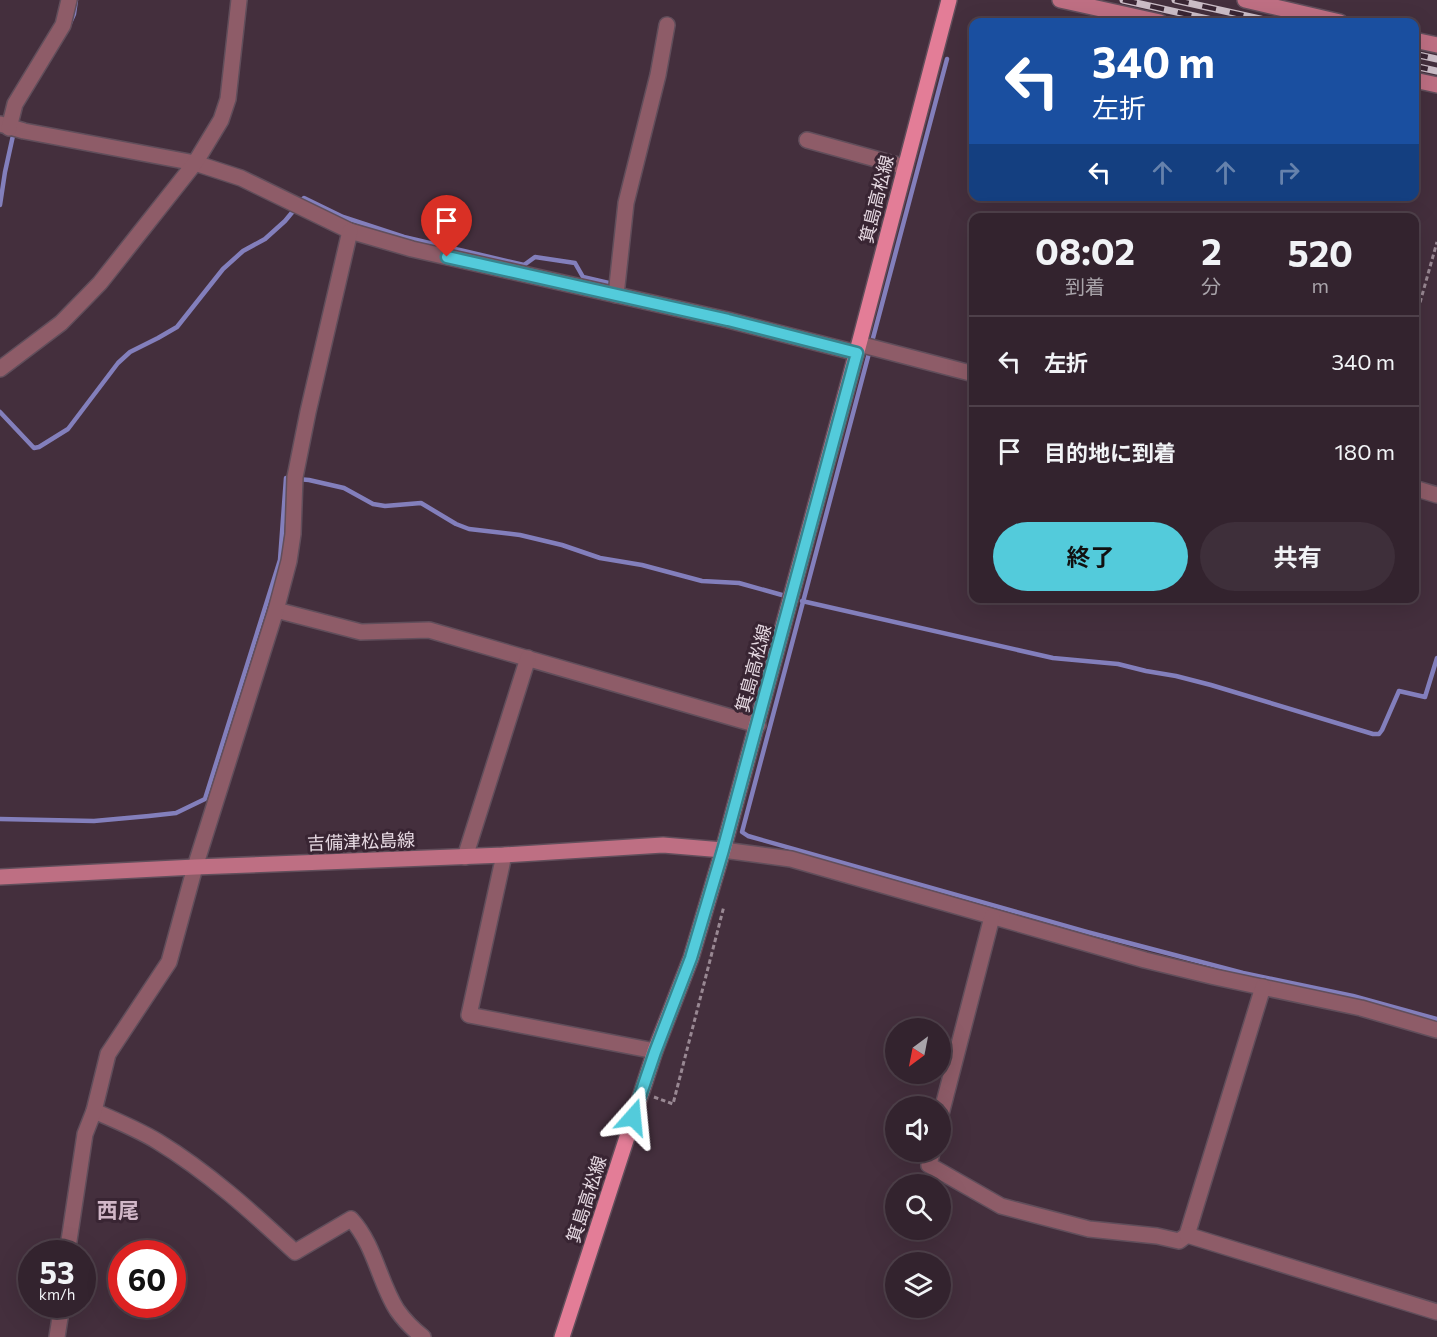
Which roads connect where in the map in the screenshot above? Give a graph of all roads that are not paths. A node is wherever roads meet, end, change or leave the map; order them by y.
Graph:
1 (69, 0) edge
2 (239, 0) edge
3 (949, 0) edge
4 (1060, 0) edge
5 (1245, 0) edge
6 (1142, 18) edge
7 (1323, 18) edge
8 (667, 26) dead end
9 (1419, 41) edge
10 (1437, 45) edge
11 (1419, 81) edge
12 (1437, 85) edge
13 (11, 128) edge
14 (807, 140) dead end
15 (195, 163) junction
16 (904, 167) junction
17 (350, 231) junction
18 (617, 289) junction
19 (864, 348) junction
20 (0, 369) edge
21 (969, 373) edge
22 (1419, 490) edge
23 (1437, 495) edge
24 (276, 610) junction
25 (528, 658) junction
26 (758, 725) junction
27 (723, 850) junction
28 (504, 855) junction
29 (465, 856) junction
30 (195, 867) junction
31 (0, 877) edge
32 (992, 917) junction
33 (1263, 987) junction
34 (1437, 1030) edge
35 (655, 1052) junction
36 (946, 1096) edge
37 (94, 1111) junction
38 (929, 1162) edge
39 (1187, 1235) junction
40 (69, 1240) edge
41 (1437, 1312) edge
42 (60, 1318) edge
43 (57, 1337) edge
44 (423, 1337) edge
45 (564, 1337) edge

1 - 13 street
2 - 15 street
3 - 16 main road, 箕島高松線
4 - 6 main road
5 - 7 main road
8 - 18 street
9 - 10 main road
11 - 12 main road
13 - 15 street
14 - 16 street
15 - 17 street
15 - 20 street
16 - 19 main road, 箕島高松線
17 - 18 street
17 - 24 street
18 - 19 street
19 - 21 street
19 - 26 main road, 箕島高松線
22 - 23 street
24 - 25 street
24 - 30 street
25 - 26 street
25 - 29 street
26 - 27 main road, 箕島高松線
27 - 28 main road, 吉備津松島線
27 - 32 street
27 - 35 main road, 箕島高松線
28 - 29 main road, 吉備津松島線
28 - 35 street
29 - 30 main road, 吉備津松島線
30 - 31 main road, 吉備津松島線
30 - 37 street
32 - 33 street
32 - 36 street
33 - 34 street
33 - 39 street
35 - 45 main road, 箕島高松線
37 - 40 street
37 - 44 street
38 - 39 street
39 - 41 street
42 - 43 street

